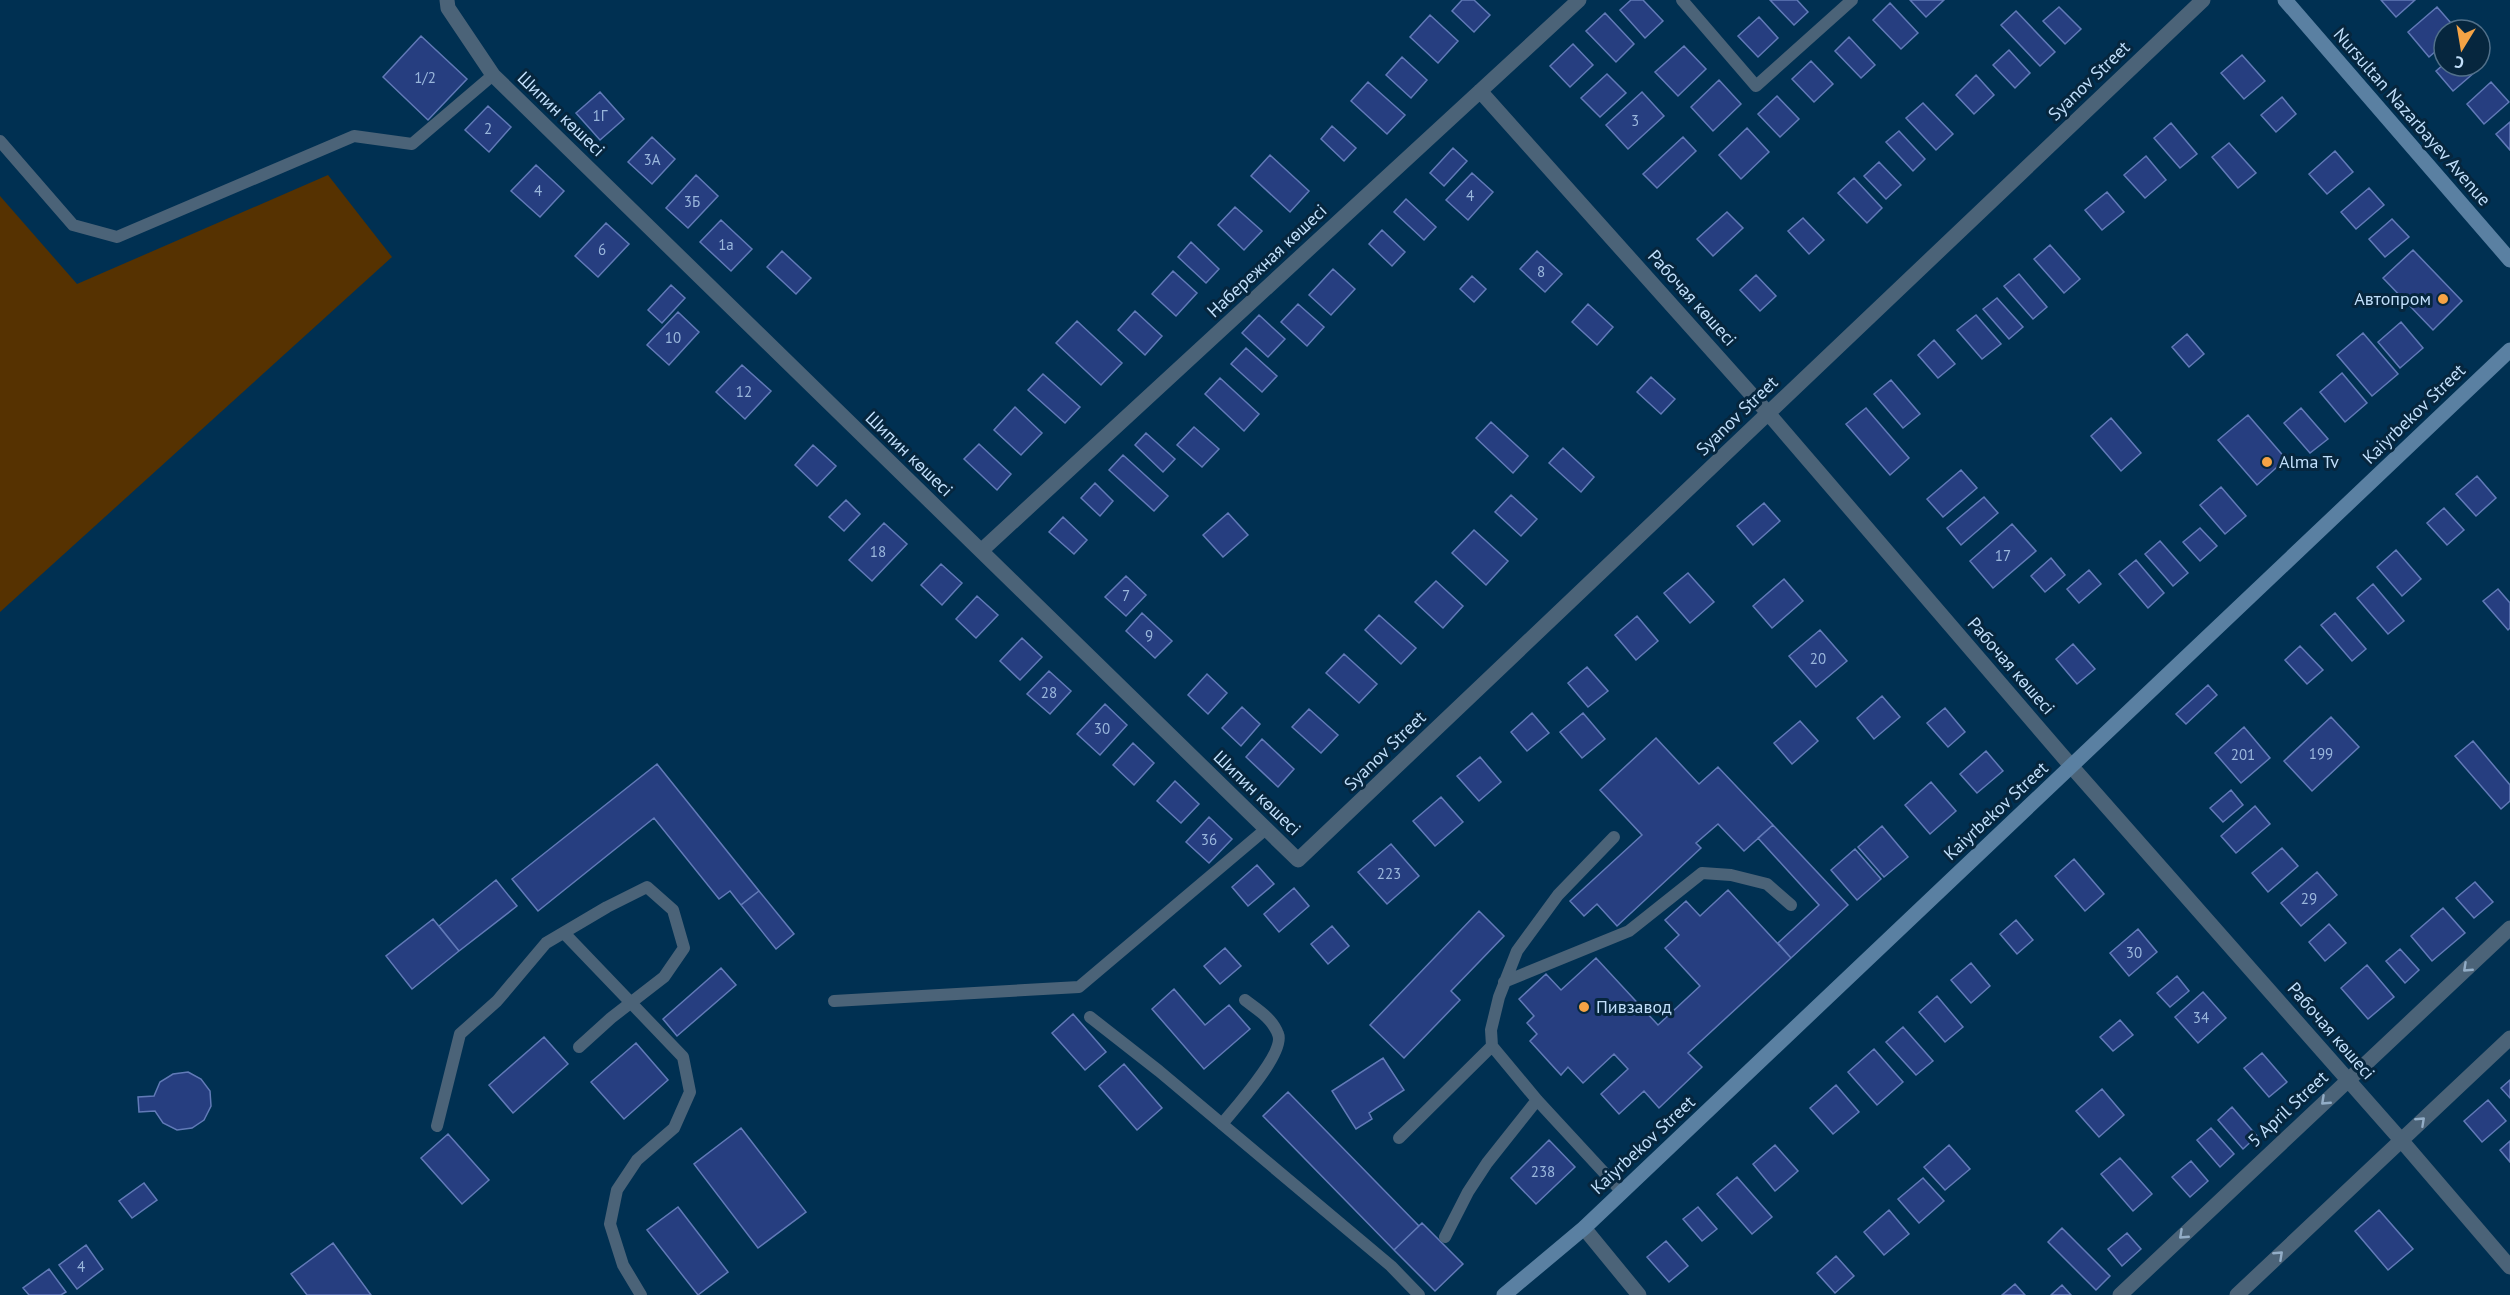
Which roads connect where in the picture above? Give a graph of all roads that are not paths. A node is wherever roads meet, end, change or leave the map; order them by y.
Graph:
1 (447, 0) edge
2 (1579, 0) edge
3 (1682, 0) edge
4 (1852, 0) edge
5 (2203, 0) edge
6 (2285, 0) edge
7 (493, 75) junction
8 (1480, 91) junction
9 (0, 141) edge
10 (2510, 260) edge
11 (2510, 350) edge
12 (1768, 413) junction
13 (981, 551) junction
14 (2072, 767) junction
15 (1266, 829) junction
16 (1614, 837) dead end
17 (1298, 860) joint
18 (1791, 905) dead end
19 (2510, 928) edge
20 (564, 933) junction
21 (1504, 982) junction
22 (1245, 1000) dead end
23 (834, 1001) dead end
24 (630, 1003) junction
25 (1090, 1017) dead end
26 (2510, 1038) edge
27 (1492, 1046) junction
28 (579, 1047) dead end
29 (2348, 1080) junction
30 (1537, 1100) junction
31 (1222, 1124) junction
32 (437, 1125) dead end
33 (1400, 1138) dead end
34 (2401, 1140) junction
35 (1622, 1192) junction
36 (1584, 1228) junction
37 (1445, 1237) dead end
38 (2510, 1267) edge
39 (640, 1295) edge
40 (1419, 1295) edge
41 (1504, 1295) edge
42 (1639, 1295) edge
43 (2120, 1295) edge
44 (2236, 1295) edge

1 - 7 street, Шипин көшесі
2 - 8 street, Набережная көшесі
3 - 4 lane
5 - 12 street, Syanov Street
6 - 10 main road, Nursultan Nazarbayev Avenue
7 - 9 lane
7 - 13 street, Шипин көшесі
8 - 12 street, Рабочая көшесі
8 - 13 street, Набережная көшесі
11 - 14 main road, Kaiyrbekov Street
12 - 14 street, Рабочая көшесі
12 - 17 street, Syanov Street
13 - 15 street, Шипин көшесі
14 - 29 street, Рабочая көшесі
14 - 35 main road, Kaiyrbekov Street
15 - 17 street, Шипин көшесі
15 - 23 lane
16 - 21 lane
18 - 21 lane
19 -> 29 street, 5 April Street
20 - 24 lane
20 - 24 lane
20 - 32 lane
21 - 27 lane
22 - 31 lane
24 - 28 lane
24 - 39 lane
25 - 31 lane
34 -> 26 street
27 - 30 lane
27 - 33 lane
29 - 34 street, Рабочая көшесі
29 -> 43 street, 5 April Street
30 - 35 lane
30 - 37 lane
31 - 40 lane
34 - 38 street, Рабочая көшесі
44 -> 34 street
35 - 36 main road, Kaiyrbekov Street
36 - 41 main road, Kaiyrbekov Street
36 - 42 street

